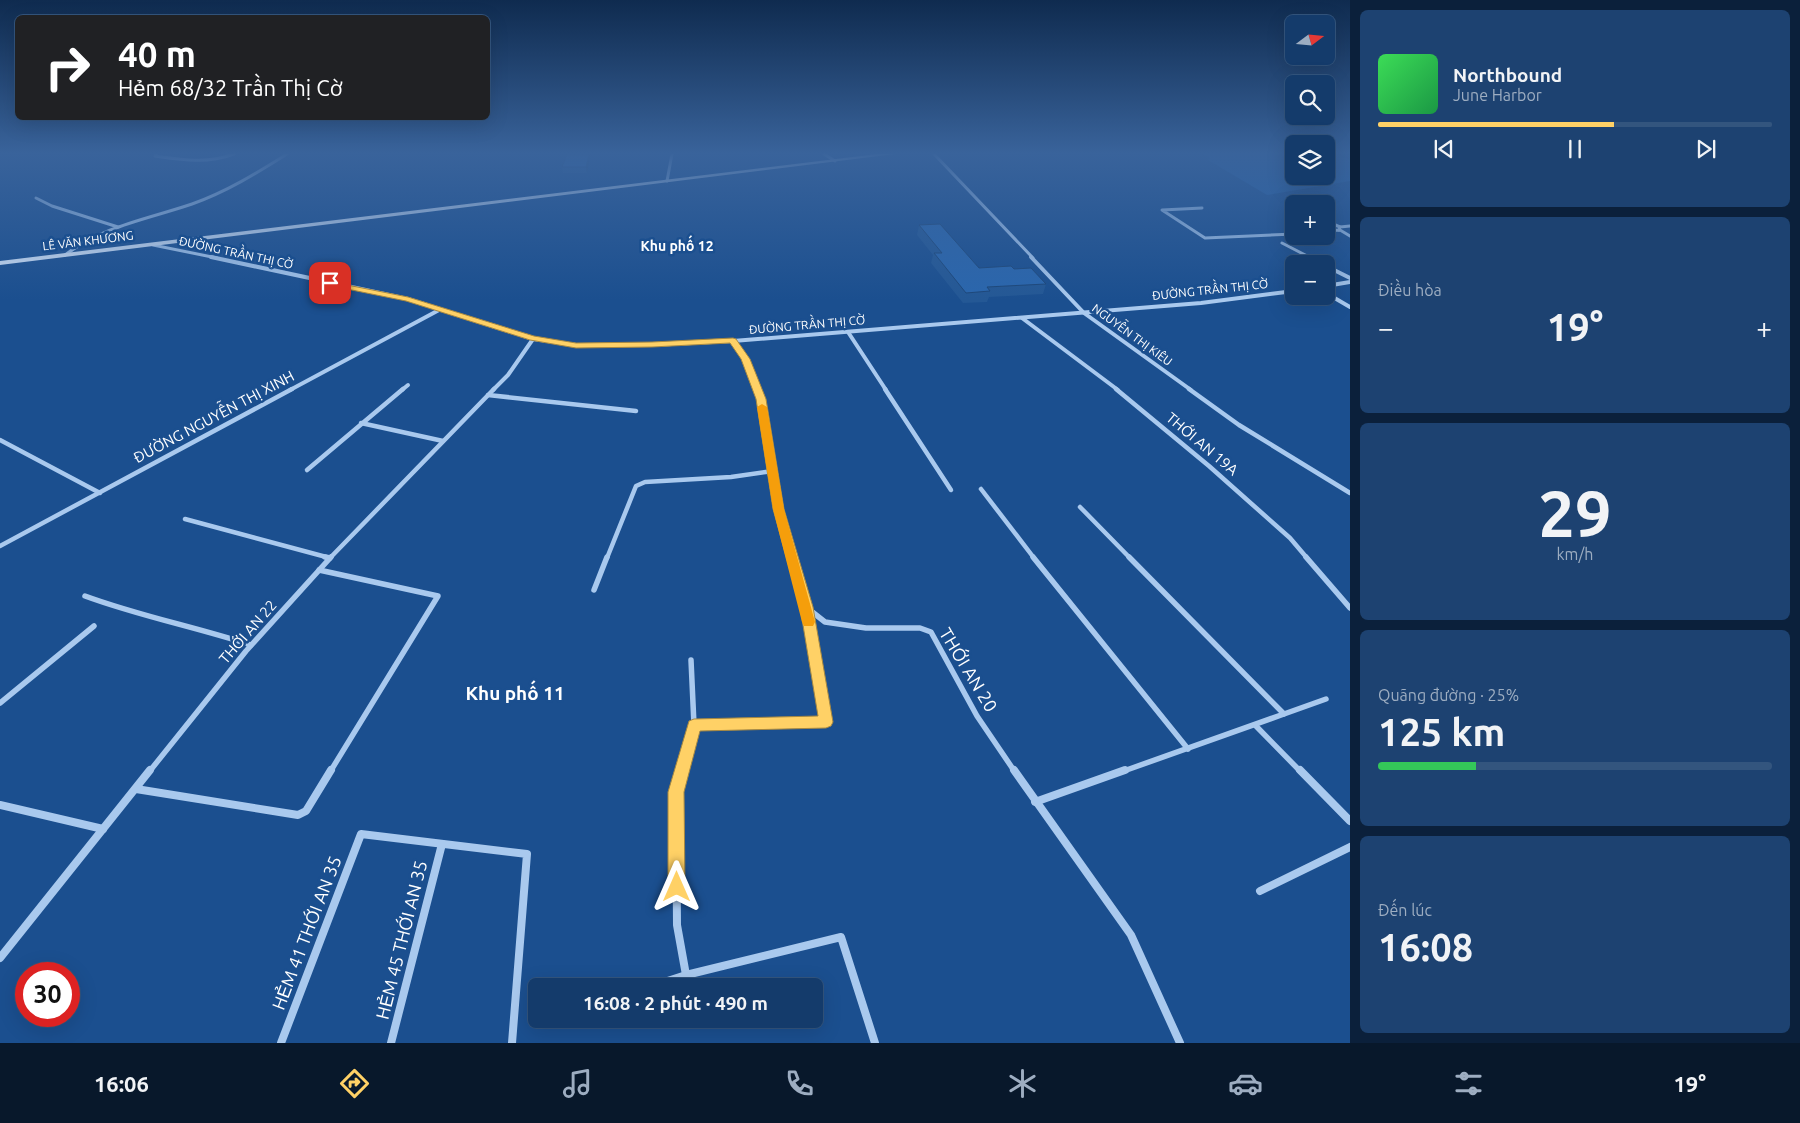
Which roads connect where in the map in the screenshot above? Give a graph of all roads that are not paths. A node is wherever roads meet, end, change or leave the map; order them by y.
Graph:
1 (45, 203) edge
2 (191, 203) edge
3 (493, 203) edge
4 (980, 203) edge
5 (1202, 208) dead end
6 (1335, 226) edge
7 (1350, 226) edge
8 (119, 227) junction
9 (1340, 229) junction
10 (1335, 230) edge
11 (1285, 234) edge
12 (1350, 236) edge
13 (1282, 243) dead end
14 (152, 245) junction
15 (64, 255) junction
16 (1305, 255) edge
17 (0, 263) edge
18 (1335, 270) edge
19 (1350, 278) edge
20 (1350, 282) edge
21 (1335, 284) edge
22 (1285, 292) edge
23 (1335, 298) edge
24 (1350, 307) edge
25 (439, 310) junction
26 (1084, 313) junction
27 (1022, 318) junction
28 (848, 332) junction
29 (533, 339) junction
30 (733, 341) junction
31 (408, 385) dead end
32 (488, 395) junction
33 (636, 411) dead end
34 (361, 423) junction
35 (0, 440) edge
36 (443, 441) junction
37 (307, 470) dead end
38 (773, 471) junction
39 (981, 489) dead end
40 (951, 490) dead end
41 (100, 493) junction
42 (1350, 493) edge
43 (1080, 507) dead end
44 (185, 519) dead end
45 (0, 546) edge
46 (330, 558) junction
47 (320, 570) junction
48 (594, 590) dead end
49 (85, 596) dead end
50 (806, 607) junction
51 (1350, 608) edge
52 (94, 626) dead end
53 (251, 646) junction
54 (691, 660) dead end
55 (1326, 700) dead end
56 (0, 703) edge
57 (1284, 714) junction
58 (694, 725) junction
59 (1255, 725) junction
60 (1188, 749) junction
61 (136, 789) junction
62 (1035, 802) junction
63 (0, 805) edge
64 (1350, 821) edge
65 (103, 829) junction
66 (442, 844) junction
67 (1350, 847) edge
68 (1260, 891) dead end
69 (0, 958) edge
70 (686, 974) junction
71 (675, 978) edge
72 (281, 1043) edge
73 (391, 1043) edge
74 (512, 1043) edge
75 (875, 1043) edge
76 (1180, 1043) edge

1 - 8 street
2 - 8 street
3 - 14 main road, LÊ VĂN KHƯƠNG
4 - 26 street, NGUYỄN THỊ KIÊU
5 - 11 street
6 - 9 street
7 - 9 street
8 - 15 street
9 - 10 street
9 - 12 street
13 - 16 street
14 - 15 main road, LÊ VĂN KHƯƠNG
14 - 25 street, ĐƯỜNG TRẦN THỊ CỜ
15 - 17 main road, LÊ VĂN KHƯƠNG
18 - 19 street
20 - 21 street
22 - 26 street, ĐƯỜNG TRẦN THỊ CỜ
23 - 24 street
25 - 29 street, ĐƯỜNG TRẦN THỊ CỜ
25 - 41 street, ĐƯỜNG NGUYỄN THỊ XINH
26 - 27 street, ĐƯỜNG TRẦN THỊ CỜ
26 - 42 street, NGUYỄN THỊ KIÊU
27 - 28 street, ĐƯỜNG TRẦN THỊ CỜ
27 - 51 street, THỚI AN 19A
28 - 30 street, ĐƯỜNG TRẦN THỊ CỜ
28 - 40 street
29 - 30 street, ĐƯỜNG TRẦN THỊ CỜ
29 - 32 street, THỚI AN 22
30 - 38 street
31 - 34 street
32 - 33 street
32 - 36 street, THỚI AN 22
34 - 36 street
34 - 37 street
35 - 41 street
36 - 46 street, THỚI AN 22
38 - 48 street
38 - 50 street
39 - 60 street
41 - 45 street, ĐƯỜNG NGUYỄN THỊ XINH
43 - 57 street
44 - 46 street
46 - 47 street, THỚI AN 22
47 - 53 street, THỚI AN 22
47 - 61 street
49 - 53 street
50 - 58 street
50 - 62 street, THỚI AN 20
52 - 56 street
53 - 61 street, THỚI AN 22
54 - 58 street
55 - 57 street
57 - 59 street
58 - 70 street
59 - 60 street
59 - 64 street
60 - 62 street
61 - 65 street, THỚI AN 22
62 - 76 street, THỚI AN 20
63 - 65 street
65 - 69 street, THỚI AN 22
66 - 72 street, HẺM 41 THỚI AN 35
66 - 73 street, HẺM 45 THỚI AN 35
66 - 74 street
67 - 68 street
70 - 71 street
70 - 75 street

